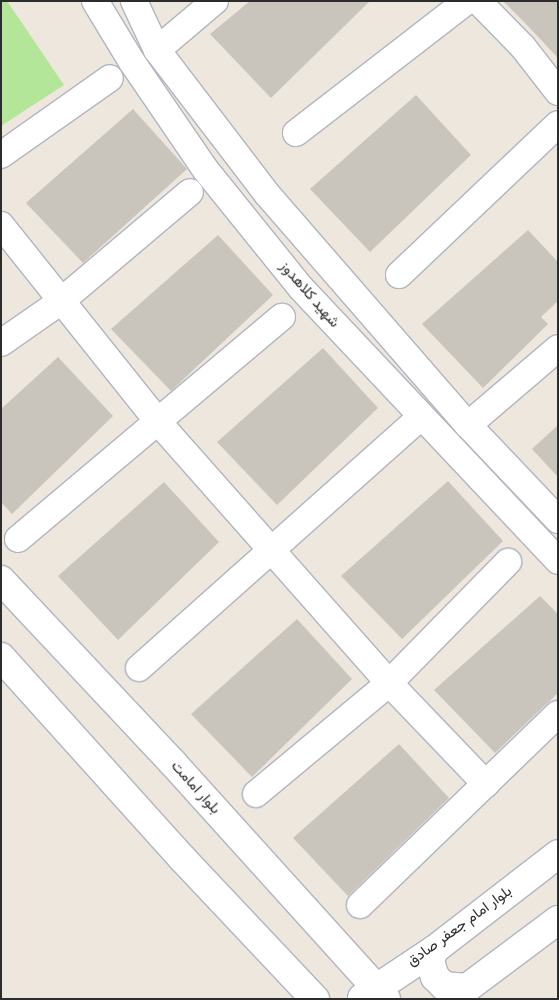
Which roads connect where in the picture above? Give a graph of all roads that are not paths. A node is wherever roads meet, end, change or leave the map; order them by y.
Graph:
1 (95, 1) edge
2 (134, 1) edge
3 (215, 1) edge
4 (467, 1) edge
5 (478, 1) edge
6 (157, 50) junction
7 (110, 78) dead end
8 (558, 92) edge
9 (558, 124) edge
10 (296, 133) dead end
11 (1, 155) edge
12 (190, 192) dead end
13 (1, 226) edge
14 (398, 275) dead end
15 (60, 302) junction
16 (282, 317) dead end
17 (1, 343) edge
18 (558, 348) edge
19 (421, 416) junction
20 (159, 423) junction
21 (468, 425) junction
22 (558, 520) edge
23 (18, 538) dead end
24 (270, 550) junction
25 (555, 554) edge
26 (508, 562) dead end
27 (1, 580) edge
28 (1, 658) edge
29 (139, 668) dead end
30 (389, 684) junction
31 (558, 714) edge
32 (486, 784) junction
33 (256, 794) dead end
34 (558, 854) edge
35 (360, 905) dead end
36 (558, 920) edge
37 (434, 950) junction
38 (463, 994) edge
39 (374, 995) edge
40 (314, 999) edge

1 - 19 street, شهید کلاهدوز
2 - 6 street
3 - 6 street
4 - 10 street
5 - 8 street
6 - 21 street
7 - 11 street
9 - 14 street
12 - 15 street
13 - 15 street
15 - 17 street
15 - 20 street
16 - 20 street
18 - 21 street
19 - 24 street
19 - 25 street, شهید کلاهدوز
20 - 23 street
20 - 24 street
21 - 22 street
24 - 29 street
24 - 30 street
26 - 30 street
27 - 39 street, بلوار امامت
28 - 40 street
30 - 32 street
30 - 33 street
31 - 32 street
32 - 35 street
34 - 37 street, بلوار امام جعفر صادق
36 - 38 street
37 - 38 street
37 - 39 street, بلوار امام جعفر صادق

